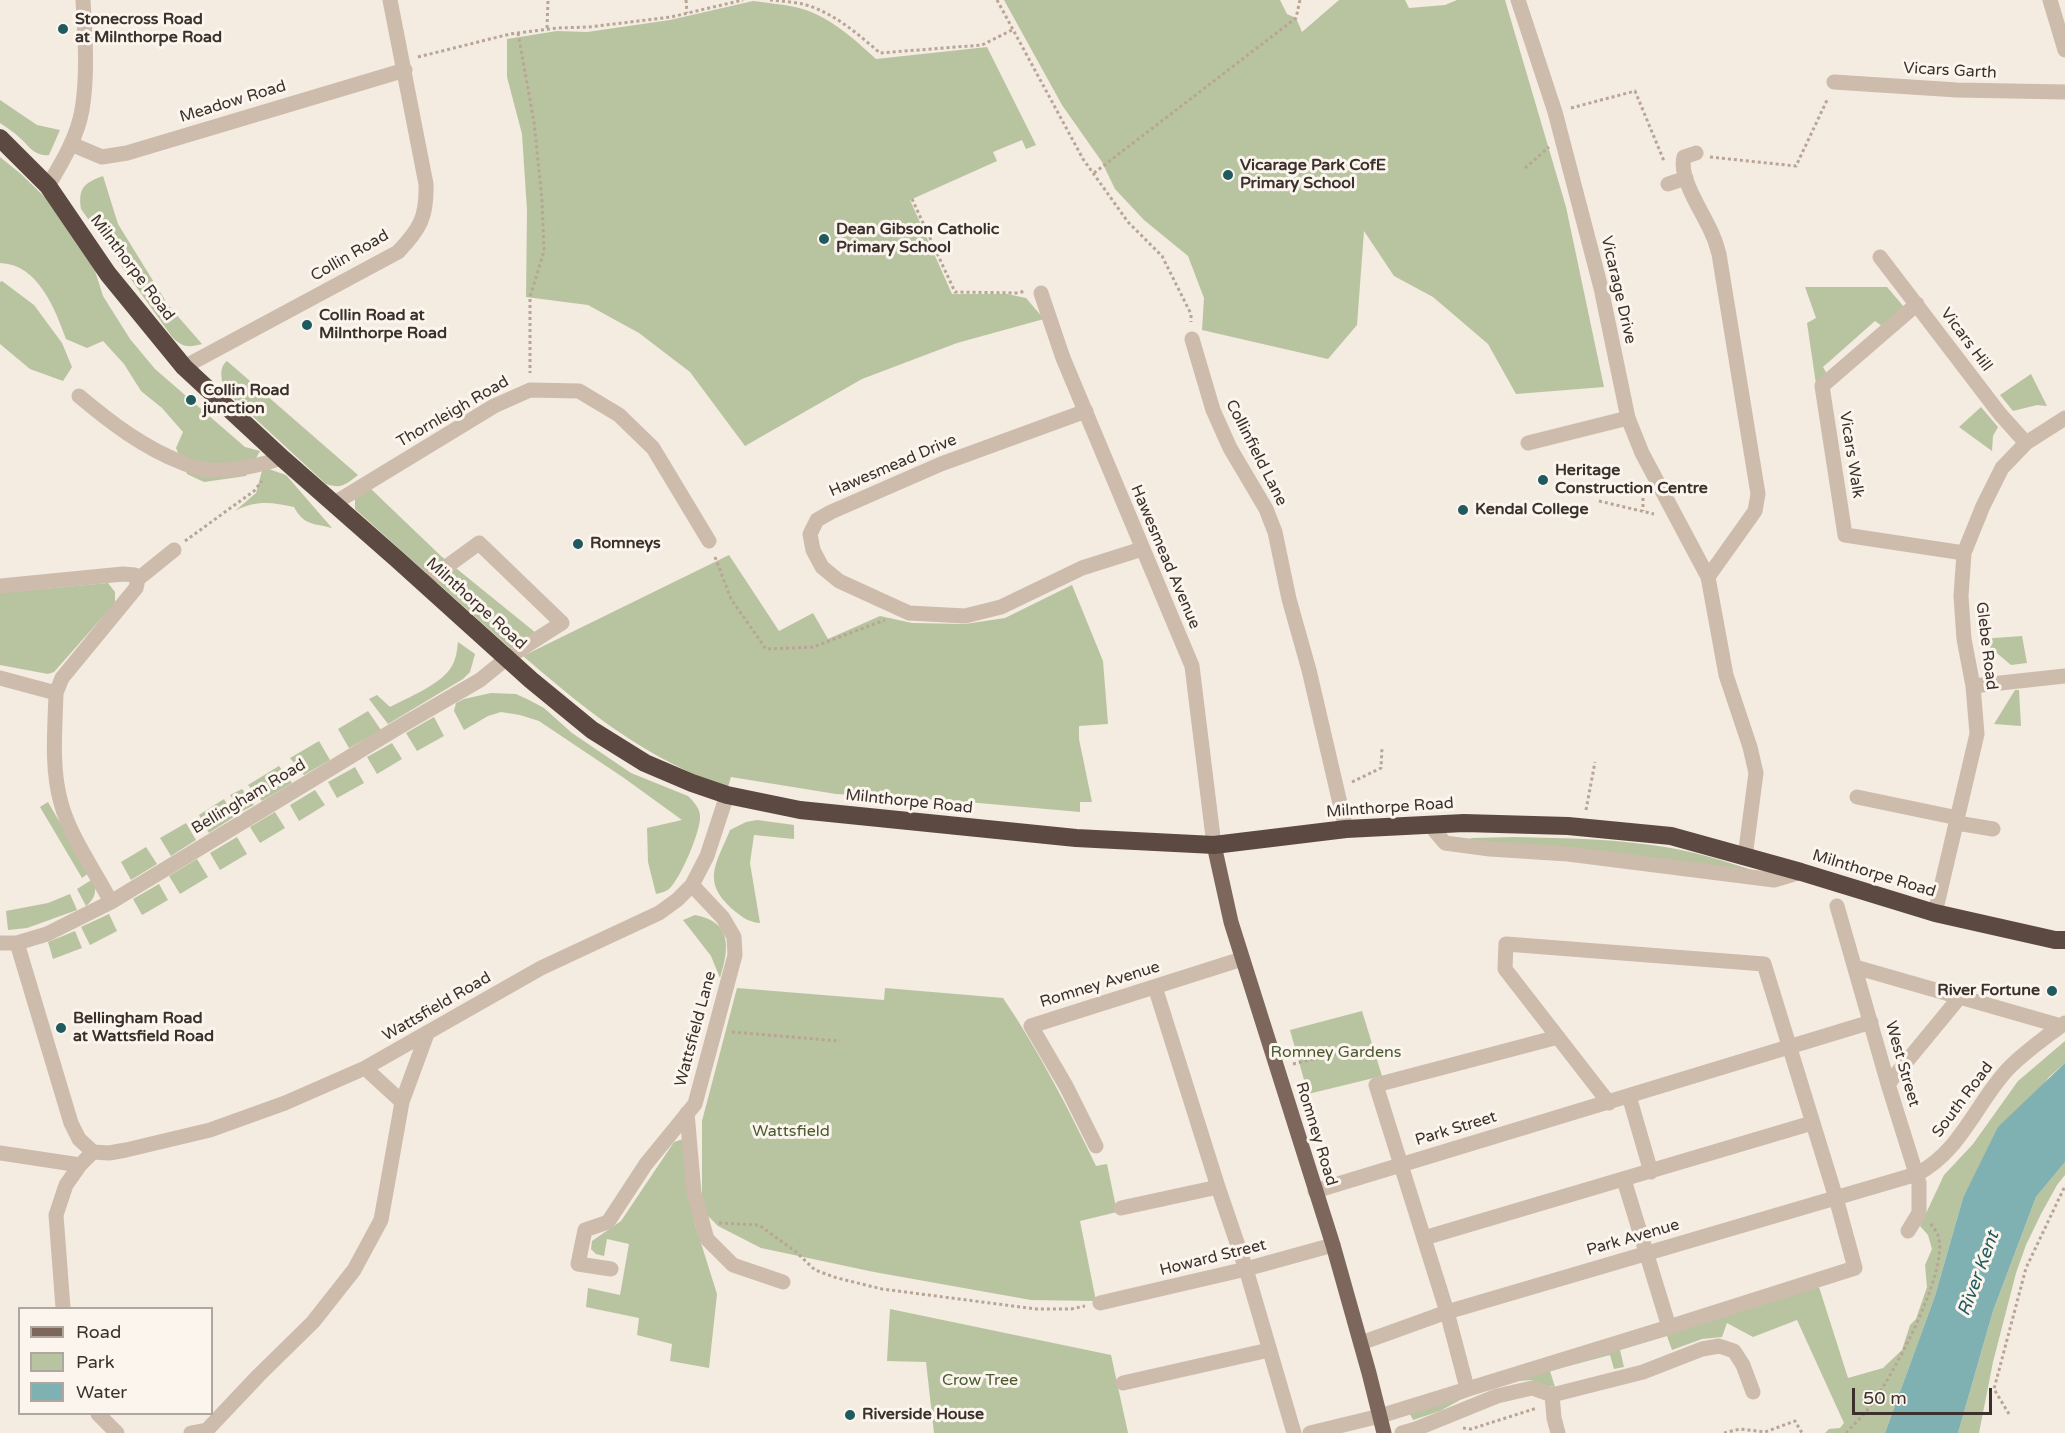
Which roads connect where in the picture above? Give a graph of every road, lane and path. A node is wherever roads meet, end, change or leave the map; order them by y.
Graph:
1 (83, 0) edge
2 (390, 0) edge
3 (548, 0) edge
4 (686, 0) edge
5 (743, 0) edge
6 (770, 0) edge
7 (997, 0) edge
8 (1300, 0) edge
9 (1518, 0) edge
10 (2050, 0) edge
11 (687, 14) junction
12 (547, 29) junction
13 (1012, 30) junction
14 (518, 33) junction
15 (2065, 50) edge
16 (409, 64) junction
17 (1834, 82) dead end
18 (2065, 92) edge
19 (1828, 99) dead end
20 (1567, 109) dead end
21 (1562, 136) junction
22 (0, 138) edge
23 (71, 144) junction
24 (1700, 155) joint
25 (1675, 162) dead end
26 (1525, 168) dead end
27 (1094, 173) junction
28 (1686, 178) junction
29 (1668, 184) dead end
30 (48, 186) junction
31 (912, 199) dead end
32 (1880, 257) dead end
33 (1035, 291) joint
34 (1917, 304) junction
35 (1192, 339) joint
36 (184, 367) junction
37 (530, 390) junction
38 (80, 396) dead end
39 (1086, 411) junction
40 (1628, 418) junction
41 (2065, 418) edge
42 (1528, 443) dead end
43 (2026, 443) junction
44 (282, 458) junction
45 (1599, 501) dead end
46 (333, 504) junction
47 (1652, 513) dead end
48 (709, 541) joint
49 (1142, 549) junction
50 (174, 550) joint
51 (1964, 553) junction
52 (1708, 577) junction
53 (138, 579) junction
54 (424, 583) junction
55 (0, 586) edge
56 (896, 607) junction
57 (507, 658) junction
58 (2065, 676) edge
59 (0, 678) edge
60 (1973, 686) junction
61 (56, 693) junction
62 (1382, 748) dead end
63 (1595, 762) dead end
64 (1337, 789) junction
65 (728, 795) junction
66 (1857, 797) dead end
67 (1958, 820) junction
68 (1429, 824) junction
69 (1583, 827) junction
70 (1993, 829) dead end
71 (1346, 830) junction
72 (1214, 845) junction
73 (1745, 857) junction
74 (1801, 872) junction
75 (692, 885) junction
76 (111, 902) junction
77 (1837, 906) dead end
78 (1935, 913) junction
79 (2065, 940) edge
80 (0, 943) edge
81 (17, 944) junction
82 (1242, 959) junction
83 (1855, 967) junction
84 (1155, 987) junction
85 (1959, 998) junction
86 (1871, 1022) junction
87 (2063, 1024) edge
88 (715, 1031) junction
89 (427, 1034) junction
90 (1558, 1037) junction
91 (840, 1041) dead end
92 (1788, 1047) junction
93 (1348, 1051) dead end
94 (1276, 1067) junction
95 (365, 1068) junction
96 (1887, 1084) junction
97 (1629, 1096) junction
98 (402, 1102) junction
99 (1609, 1103) junction
100 (687, 1113) junction
101 (1812, 1123) junction
102 (1096, 1146) dead end
103 (93, 1152) junction
104 (0, 1153) edge
105 (1402, 1164) junction
106 (80, 1165) junction
107 (1651, 1172) junction
108 (1917, 1174) junction
109 (1623, 1180) junction
110 (2065, 1186) edge
111 (1218, 1187) junction
112 (1315, 1191) junction
113 (1836, 1198) junction
114 (1121, 1208) dead end
115 (1919, 1213) junction
116 (702, 1221) junction
117 (1908, 1231) dead end
118 (1424, 1238) junction
119 (1333, 1245) junction
120 (1646, 1253) junction
121 (611, 1269) dead end
122 (1246, 1269) junction
123 (783, 1282) dead end
124 (1100, 1303) joint
125 (63, 1307) edge
126 (1447, 1312) junction
127 (1669, 1327) junction
128 (1361, 1343) junction
129 (1269, 1350) junction
130 (1123, 1383) dead end
131 (1467, 1388) junction
132 (1753, 1392) dead end
133 (1553, 1400) junction
134 (2009, 1414) dead end
135 (100, 1415) edge
136 (1380, 1416) junction
137 (1455, 1427) dead end
138 (1472, 1431) edge
139 (207, 1432) edge
140 (117, 1433) edge
141 (191, 1433) edge
142 (1294, 1433) edge
143 (1310, 1433) edge
144 (1384, 1433) edge
145 (1402, 1433) edge
146 (1558, 1433) edge
147 (1724, 1433) edge
148 (1802, 1433) edge
149 (1846, 1433) edge

1 - 23 street
2 - 16 street, Collin Road
3 - 12 path
4 - 11 path
5 - 11 path
6 - 13 path
7 - 13 path
8 - 27 path
9 - 21 street, Vicarage Drive
10 - 15 street
11 - 12 path
12 - 14 path
13 - 27 path
14 - 16 path
14 - 37 path
16 - 23 street, Meadow Road
16 - 36 street, Collin Road
17 - 18 street, Vicars Garth
19 - 24 path
20 - 25 path
21 - 26 path
21 - 40 street, Vicarage Drive
22 - 30 highway, Milnthorpe Road
23 - 30 street
24 - 28 street
27 - 35 path
28 - 29 street
28 - 52 street
30 - 36 highway, Milnthorpe Road
31 - 33 path
32 - 34 street, Vicars Hill
33 - 39 street, Hawesmead Avenue
34 - 43 street, Vicars Hill
34 - 51 street, Vicars Walk
35 - 64 street, Collinfield Lane
36 - 44 highway, Milnthorpe Road
37 - 46 street, Thornleigh Road
37 - 48 street, Thornleigh Road
38 - 44 street
39 - 49 street, Hawesmead Avenue
39 - 56 street, Hawesmead Drive
40 - 42 street
40 - 52 street, Vicarage Drive
41 - 43 street, Glebe Road
43 - 51 street, Glebe Road
44 - 46 highway, Milnthorpe Road
44 - 50 path
45 - 47 path
46 - 54 highway, Milnthorpe Road
48 - 56 path
49 - 56 street, Hawesmead Drive
49 - 72 street, Hawesmead Avenue
50 - 53 street
51 - 60 street, Glebe Road
52 - 73 street, Vicarage Drive
53 - 55 street
53 - 61 street
54 - 57 highway, Milnthorpe Road
54 - 57 street, Bellingham Road
57 - 65 highway, Milnthorpe Road
57 - 76 street, Bellingham Road
58 - 60 street
59 - 61 street
60 - 67 street, Glebe Road
61 - 76 street
62 - 64 path
63 - 69 path
64 - 71 street, Collinfield Lane
65 - 72 highway, Milnthorpe Road
65 - 75 street, Wattsfield Road
66 - 67 street
67 - 70 street
67 - 78 street, Glebe Road
68 - 69 highway, Milnthorpe Road
68 - 71 highway, Milnthorpe Road
68 - 74 street
69 - 73 highway, Milnthorpe Road
71 - 72 highway, Milnthorpe Road
72 - 82 main road, Romney Road
73 - 74 highway, Milnthorpe Road
74 - 78 highway, Milnthorpe Road
75 - 88 street, Wattsfield Lane
75 - 89 street, Wattsfield Road
76 - 81 street, Bellingham Road
77 - 83 street, West Street
78 - 79 highway, Milnthorpe Road
80 - 81 street, Bellingham Road
81 - 103 street
82 - 84 street, Romney Avenue
82 - 94 main road, Romney Road
83 - 85 street
83 - 86 street, West Street
84 - 102 street, Romney Avenue
84 - 111 street
85 - 87 street
85 - 96 street
86 - 92 street, Park Street
86 - 96 street, West Street
87 - 108 street, South Road
88 - 91 path
88 - 100 street, Wattsfield Lane
89 - 95 street, Wattsfield Road
89 - 98 street
90 - 92 street
90 - 99 street
90 - 105 street
92 - 97 street, Park Street
92 - 101 street
93 - 94 path
94 - 112 main road, Romney Road
95 - 98 street
95 - 103 street, Wattsfield Road
96 - 108 street, West Street
97 - 99 street, Park Street
97 - 107 street
98 - 139 street
99 - 105 street, Park Street
100 - 116 street
100 - 121 street, Wattsfield Lane
101 - 107 street
101 - 113 street
103 - 106 street
104 - 106 street
105 - 112 street, Park Street
105 - 118 street
106 - 125 street
107 - 109 street
108 - 113 street, Park Avenue
108 - 115 street, West Street
109 - 118 street
109 - 120 street
110 - 134 path
111 - 114 street
111 - 122 street
112 - 119 main road, Romney Road
113 - 120 street, Park Avenue
113 - 127 street
115 - 117 street
115 - 149 path
116 - 123 street
116 - 124 path
118 - 126 street
119 - 122 street, Howard Street
119 - 128 main road, Romney Road
120 - 126 street, Park Avenue
120 - 127 street
122 - 124 street, Howard Street
122 - 129 street
126 - 128 street, Park Avenue
126 - 131 street
127 - 131 street
128 - 136 main road, Romney Road
129 - 130 street
129 - 142 street
131 - 136 street
132 - 133 street
133 - 138 path
133 - 145 street
133 - 146 street
135 - 140 street
136 - 143 street
136 - 144 main road, Romney Road
137 - 138 path
139 - 141 street
147 - 148 path

